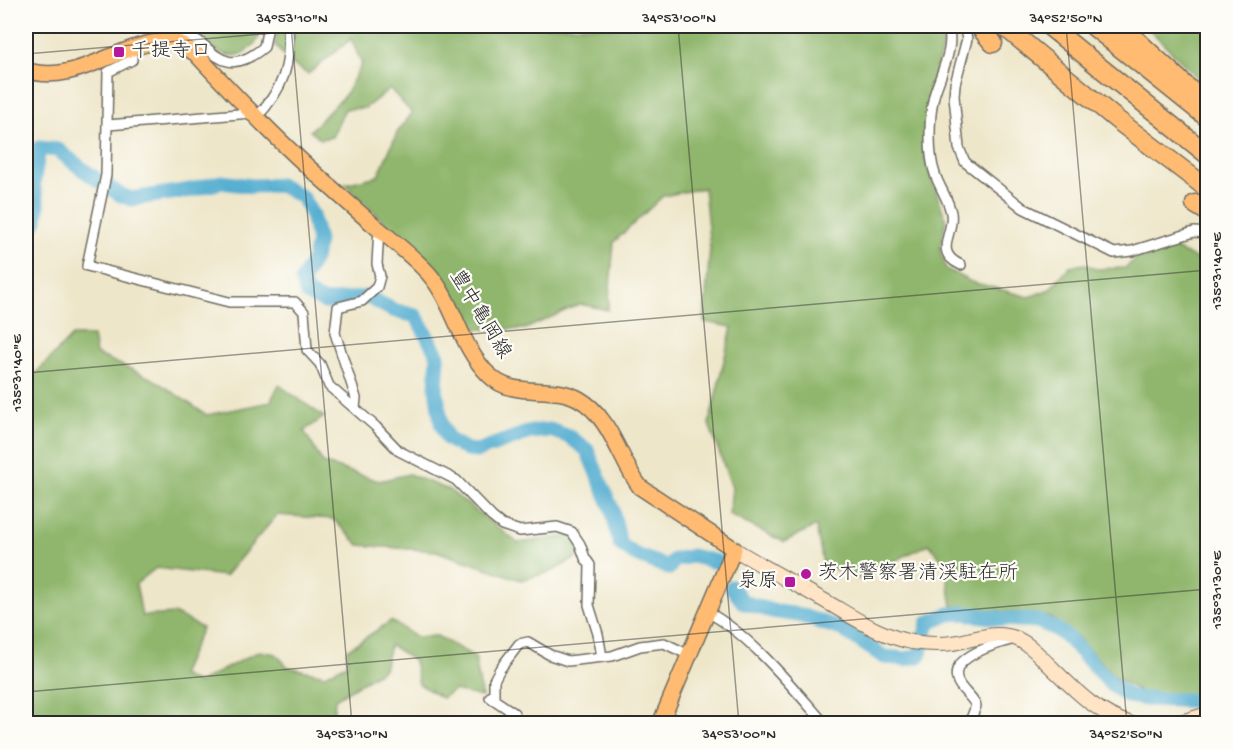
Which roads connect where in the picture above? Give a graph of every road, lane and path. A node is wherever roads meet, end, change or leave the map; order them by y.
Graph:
1 (268, 26) edge
2 (288, 26) edge
3 (946, 26) edge
4 (964, 26) edge
5 (979, 26) edge
6 (1004, 26) edge
7 (1049, 26) edge
8 (1093, 26) edge
9 (1121, 26) edge
10 (172, 41) junction
11 (993, 43) dead end
12 (132, 47) junction
13 (26, 70) edge
14 (1208, 106) edge
15 (254, 115) junction
16 (1208, 118) edge
17 (108, 125) junction
18 (1208, 155) edge
19 (1208, 189) edge
20 (379, 229) junction
21 (1208, 233) edge
22 (961, 265) dead end
23 (355, 408) junction
24 (734, 549) junction
25 (707, 612) junction
26 (1017, 639) junction
27 (689, 655) junction
28 (602, 657) junction
29 (1208, 714) edge
30 (518, 723) edge
31 (660, 723) edge
32 (825, 723) edge
33 (969, 723) edge
34 (1132, 723) edge
35 (1174, 723) edge

1 - 10 street
2 - 15 street
3 - 22 street
4 - 21 street
5 - 11 highway
6 - 19 highway
7 - 18 highway
8 - 16 highway
9 - 14 highway
10 - 12 main road
10 - 15 main road, 豊中亀岡線
12 - 13 main road
12 - 17 street
15 - 17 street
15 - 20 main road, 豊中亀岡線
17 - 23 street
20 - 23 street
20 - 24 main road, 豊中亀岡線
23 - 28 street
24 - 25 main road
24 - 26 main road
25 - 27 main road
25 - 32 street
26 - 33 street
26 - 34 main road
27 - 28 street
27 - 31 main road
28 - 30 street
29 - 35 main road

